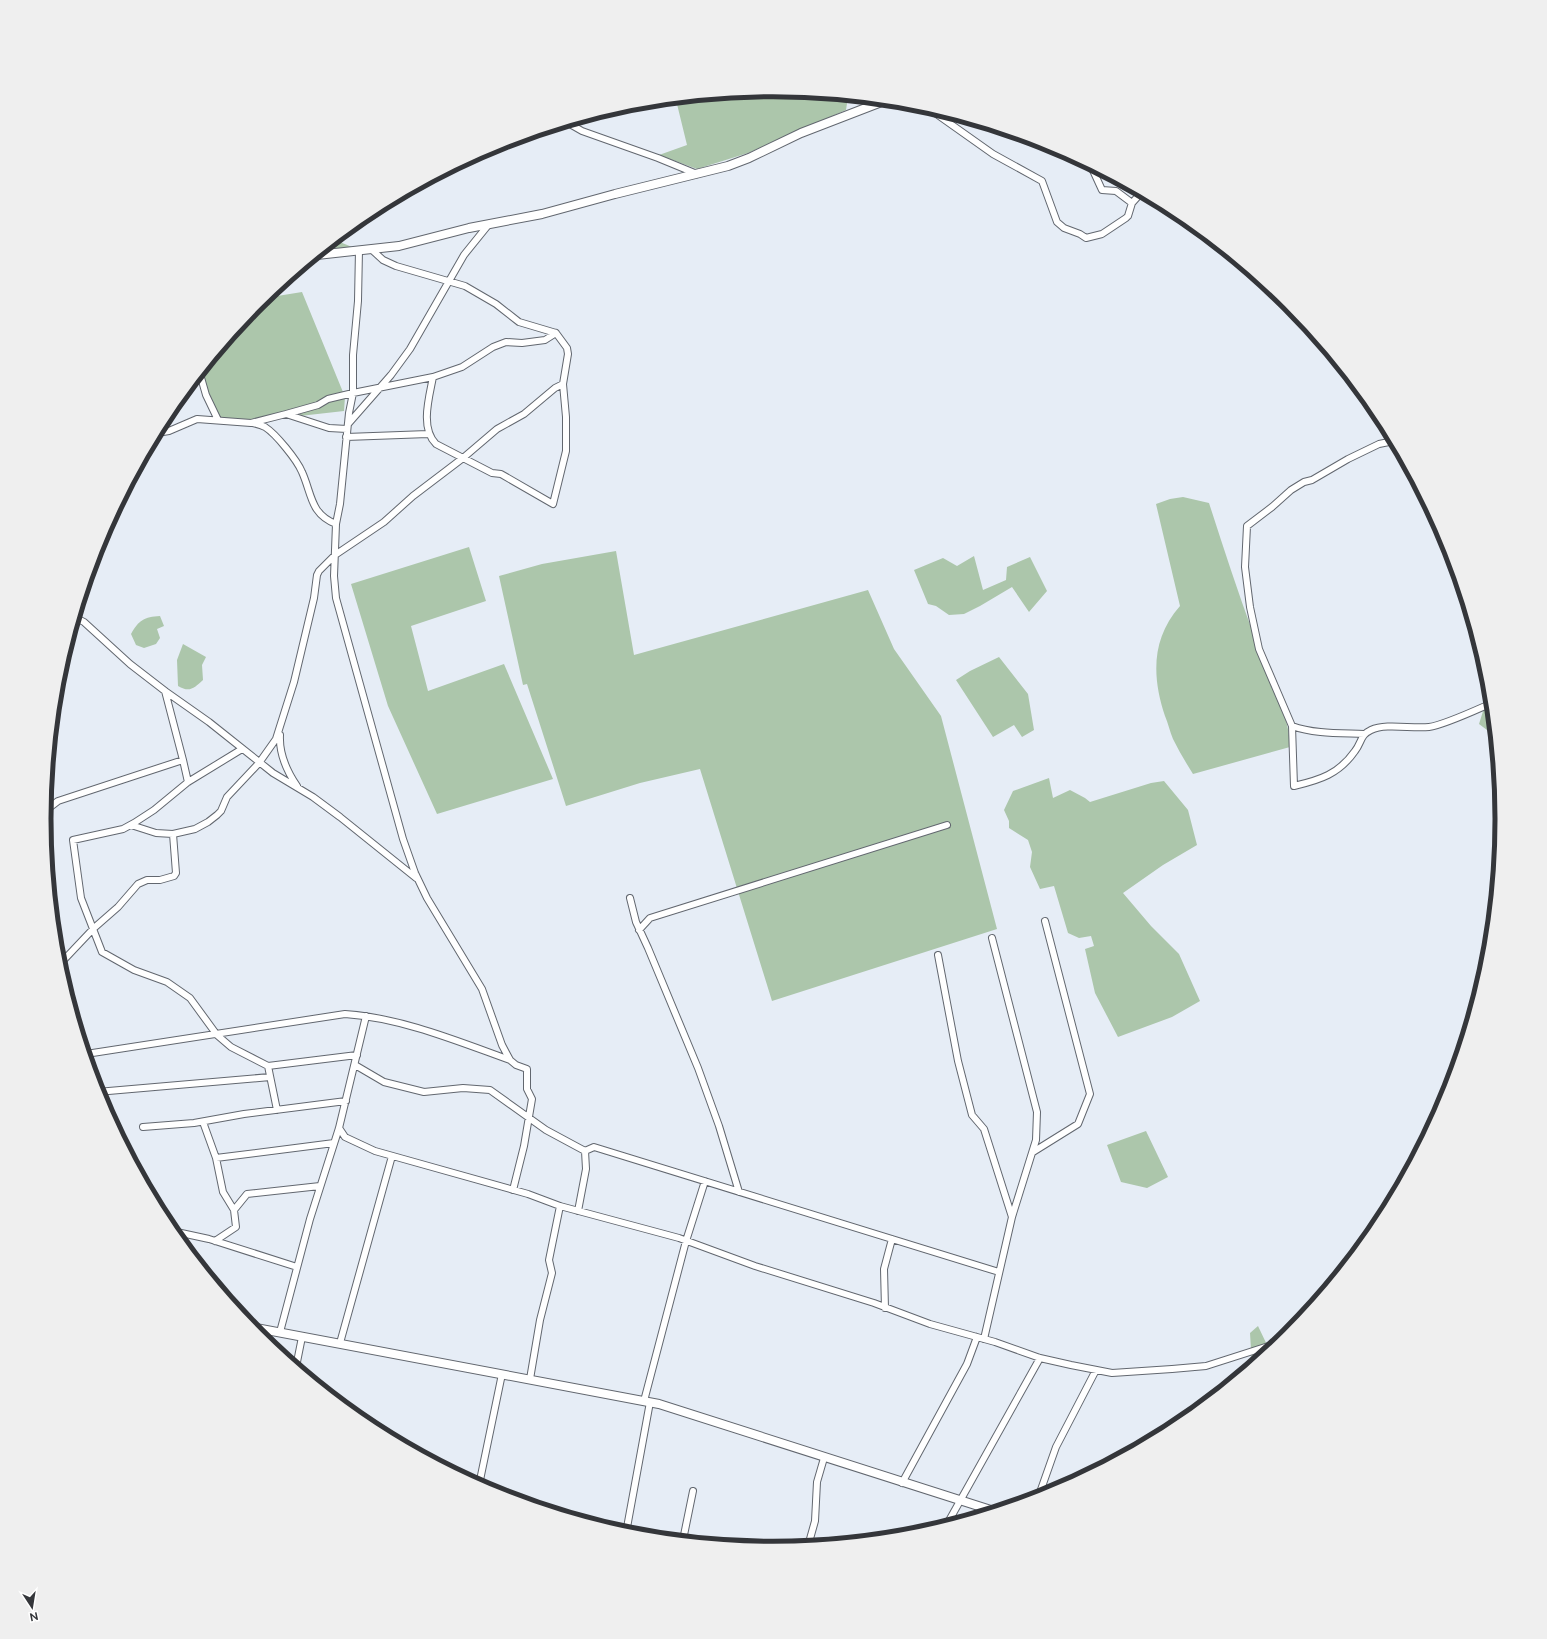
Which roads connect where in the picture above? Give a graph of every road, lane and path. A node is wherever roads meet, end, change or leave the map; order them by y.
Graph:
1 (875, 104) edge
2 (942, 118) edge
3 (573, 126) edge
4 (1094, 173) edge
5 (698, 174) junction
6 (1138, 196) edge
7 (1132, 203) junction
8 (489, 224) junction
9 (371, 249) junction
10 (359, 250) junction
11 (324, 254) edge
12 (449, 281) junction
13 (556, 333) junction
14 (201, 378) edge
15 (433, 378) junction
16 (563, 384) junction
17 (381, 386) junction
18 (353, 393) junction
19 (286, 414) junction
20 (218, 420) junction
21 (251, 423) junction
22 (347, 427) junction
23 (164, 432) edge
24 (428, 434) junction
25 (346, 437) junction
26 (1389, 442) edge
27 (463, 458) junction
28 (336, 524) junction
29 (335, 555) junction
30 (80, 620) edge
31 (165, 691) junction
32 (1487, 705) edge
33 (1292, 726) junction
34 (280, 731) junction
35 (1364, 734) junction
36 (242, 749) junction
37 (183, 760) junction
38 (259, 763) junction
39 (188, 782) junction
40 (298, 787) junction
41 (52, 805) edge
42 (131, 825) junction
43 (947, 825) dead end
44 (173, 834) junction
45 (418, 880) junction
46 (630, 898) dead end
47 (1044, 921) dead end
48 (94, 928) junction
49 (639, 930) junction
50 (992, 938) dead end
51 (938, 955) dead end
52 (65, 960) edge
53 (366, 1016) junction
54 (217, 1035) junction
55 (90, 1053) edge
56 (357, 1054) junction
57 (510, 1060) junction
58 (355, 1065) junction
59 (268, 1066) junction
60 (270, 1077) junction
61 (104, 1091) edge
62 (346, 1101) junction
63 (277, 1110) junction
64 (529, 1117) junction
65 (203, 1122) junction
66 (143, 1127) dead end
67 (339, 1128) junction
68 (334, 1143) junction
69 (585, 1151) junction
70 (1033, 1152) junction
71 (392, 1156) junction
72 (216, 1158) junction
73 (705, 1181) junction
74 (320, 1186) junction
75 (513, 1190) junction
76 (739, 1192) junction
77 (560, 1206) junction
78 (234, 1210) junction
79 (578, 1211) junction
80 (1012, 1217) junction
81 (182, 1233) edge
82 (892, 1239) junction
83 (215, 1241) junction
84 (686, 1241) junction
85 (297, 1267) junction
86 (999, 1272) junction
87 (885, 1308) junction
88 (262, 1329) edge
89 (280, 1332) junction
90 (302, 1336) junction
91 (977, 1337) junction
92 (984, 1339) junction
93 (340, 1344) junction
94 (1267, 1346) edge
95 (1040, 1358) junction
96 (297, 1363) edge
97 (1096, 1370) junction
98 (502, 1374) junction
99 (530, 1379) junction
100 (647, 1402) junction
101 (824, 1458) junction
102 (480, 1479) edge
103 (902, 1483) junction
104 (693, 1491) dead end
105 (1041, 1491) edge
106 (960, 1502) junction
107 (987, 1509) edge
108 (950, 1519) edge
109 (627, 1527) edge
110 (684, 1536) edge
111 (810, 1540) edge

1 - 5 street
2 - 7 street
3 - 5 street
4 - 7 street
5 - 8 street
6 - 7 street
8 - 9 street
8 - 12 street
9 - 10 street
9 - 12 street
10 - 11 street
10 - 18 street
12 - 13 street
12 - 17 street
13 - 15 street
13 - 16 street
14 - 20 street
15 - 17 street
15 - 24 street
16 - 27 street
16 - 27 street
17 - 18 street
17 - 22 street
18 - 19 street
18 - 22 street
19 - 21 street
19 - 22 street
20 - 21 street
20 - 23 street
21 - 28 street
22 - 25 street
24 - 25 street
24 - 27 street
25 - 28 street
26 - 33 street
27 - 29 street
28 - 29 street
29 - 34 street
29 - 45 street
30 - 31 street
31 - 36 street
31 - 37 street
32 - 35 street
33 - 35 street
33 - 35 street
34 - 38 street
34 - 40 street
36 - 38 street
36 - 39 street
37 - 39 street
37 - 41 street
38 - 40 street
38 - 44 street
39 - 42 street
40 - 45 street
42 - 44 street
42 - 48 street
43 - 49 street
44 - 48 street
45 - 57 street
46 - 49 street
47 - 70 street
48 - 52 street
48 - 54 street
49 - 76 street
50 - 70 street
51 - 80 street
53 - 54 street
53 - 56 street
53 - 57 street
54 - 55 street
54 - 59 street
56 - 58 street
56 - 59 street
57 - 64 street
58 - 62 street
58 - 64 street
59 - 60 street
60 - 61 street
60 - 63 street
62 - 63 street
62 - 67 street
63 - 65 street
64 - 69 street
64 - 75 street
65 - 66 street
65 - 72 street
67 - 68 street
67 - 71 street
68 - 72 street
68 - 74 street
69 - 73 street
69 - 79 street
70 - 80 street
71 - 75 street
71 - 93 street
72 - 78 street
73 - 76 street
73 - 84 street
74 - 78 street
74 - 85 street
75 - 77 street
76 - 82 street
77 - 79 street
77 - 99 street
78 - 83 street
79 - 84 street
80 - 86 street
81 - 83 street
82 - 86 street
82 - 87 street
83 - 85 street
84 - 87 street
84 - 100 street
85 - 89 street
86 - 92 street
87 - 91 street
88 - 89 street
89 - 90 street
90 - 93 street
90 - 96 street
91 - 92 street
91 - 103 street
92 - 95 street
93 - 98 street
94 - 97 street
95 - 97 street
95 - 106 street
97 - 105 street
98 - 99 street
98 - 102 street
99 - 100 street
100 - 101 street
100 - 109 street
101 - 103 street
101 - 111 street
103 - 106 street
104 - 110 street
106 - 107 street
106 - 108 street

